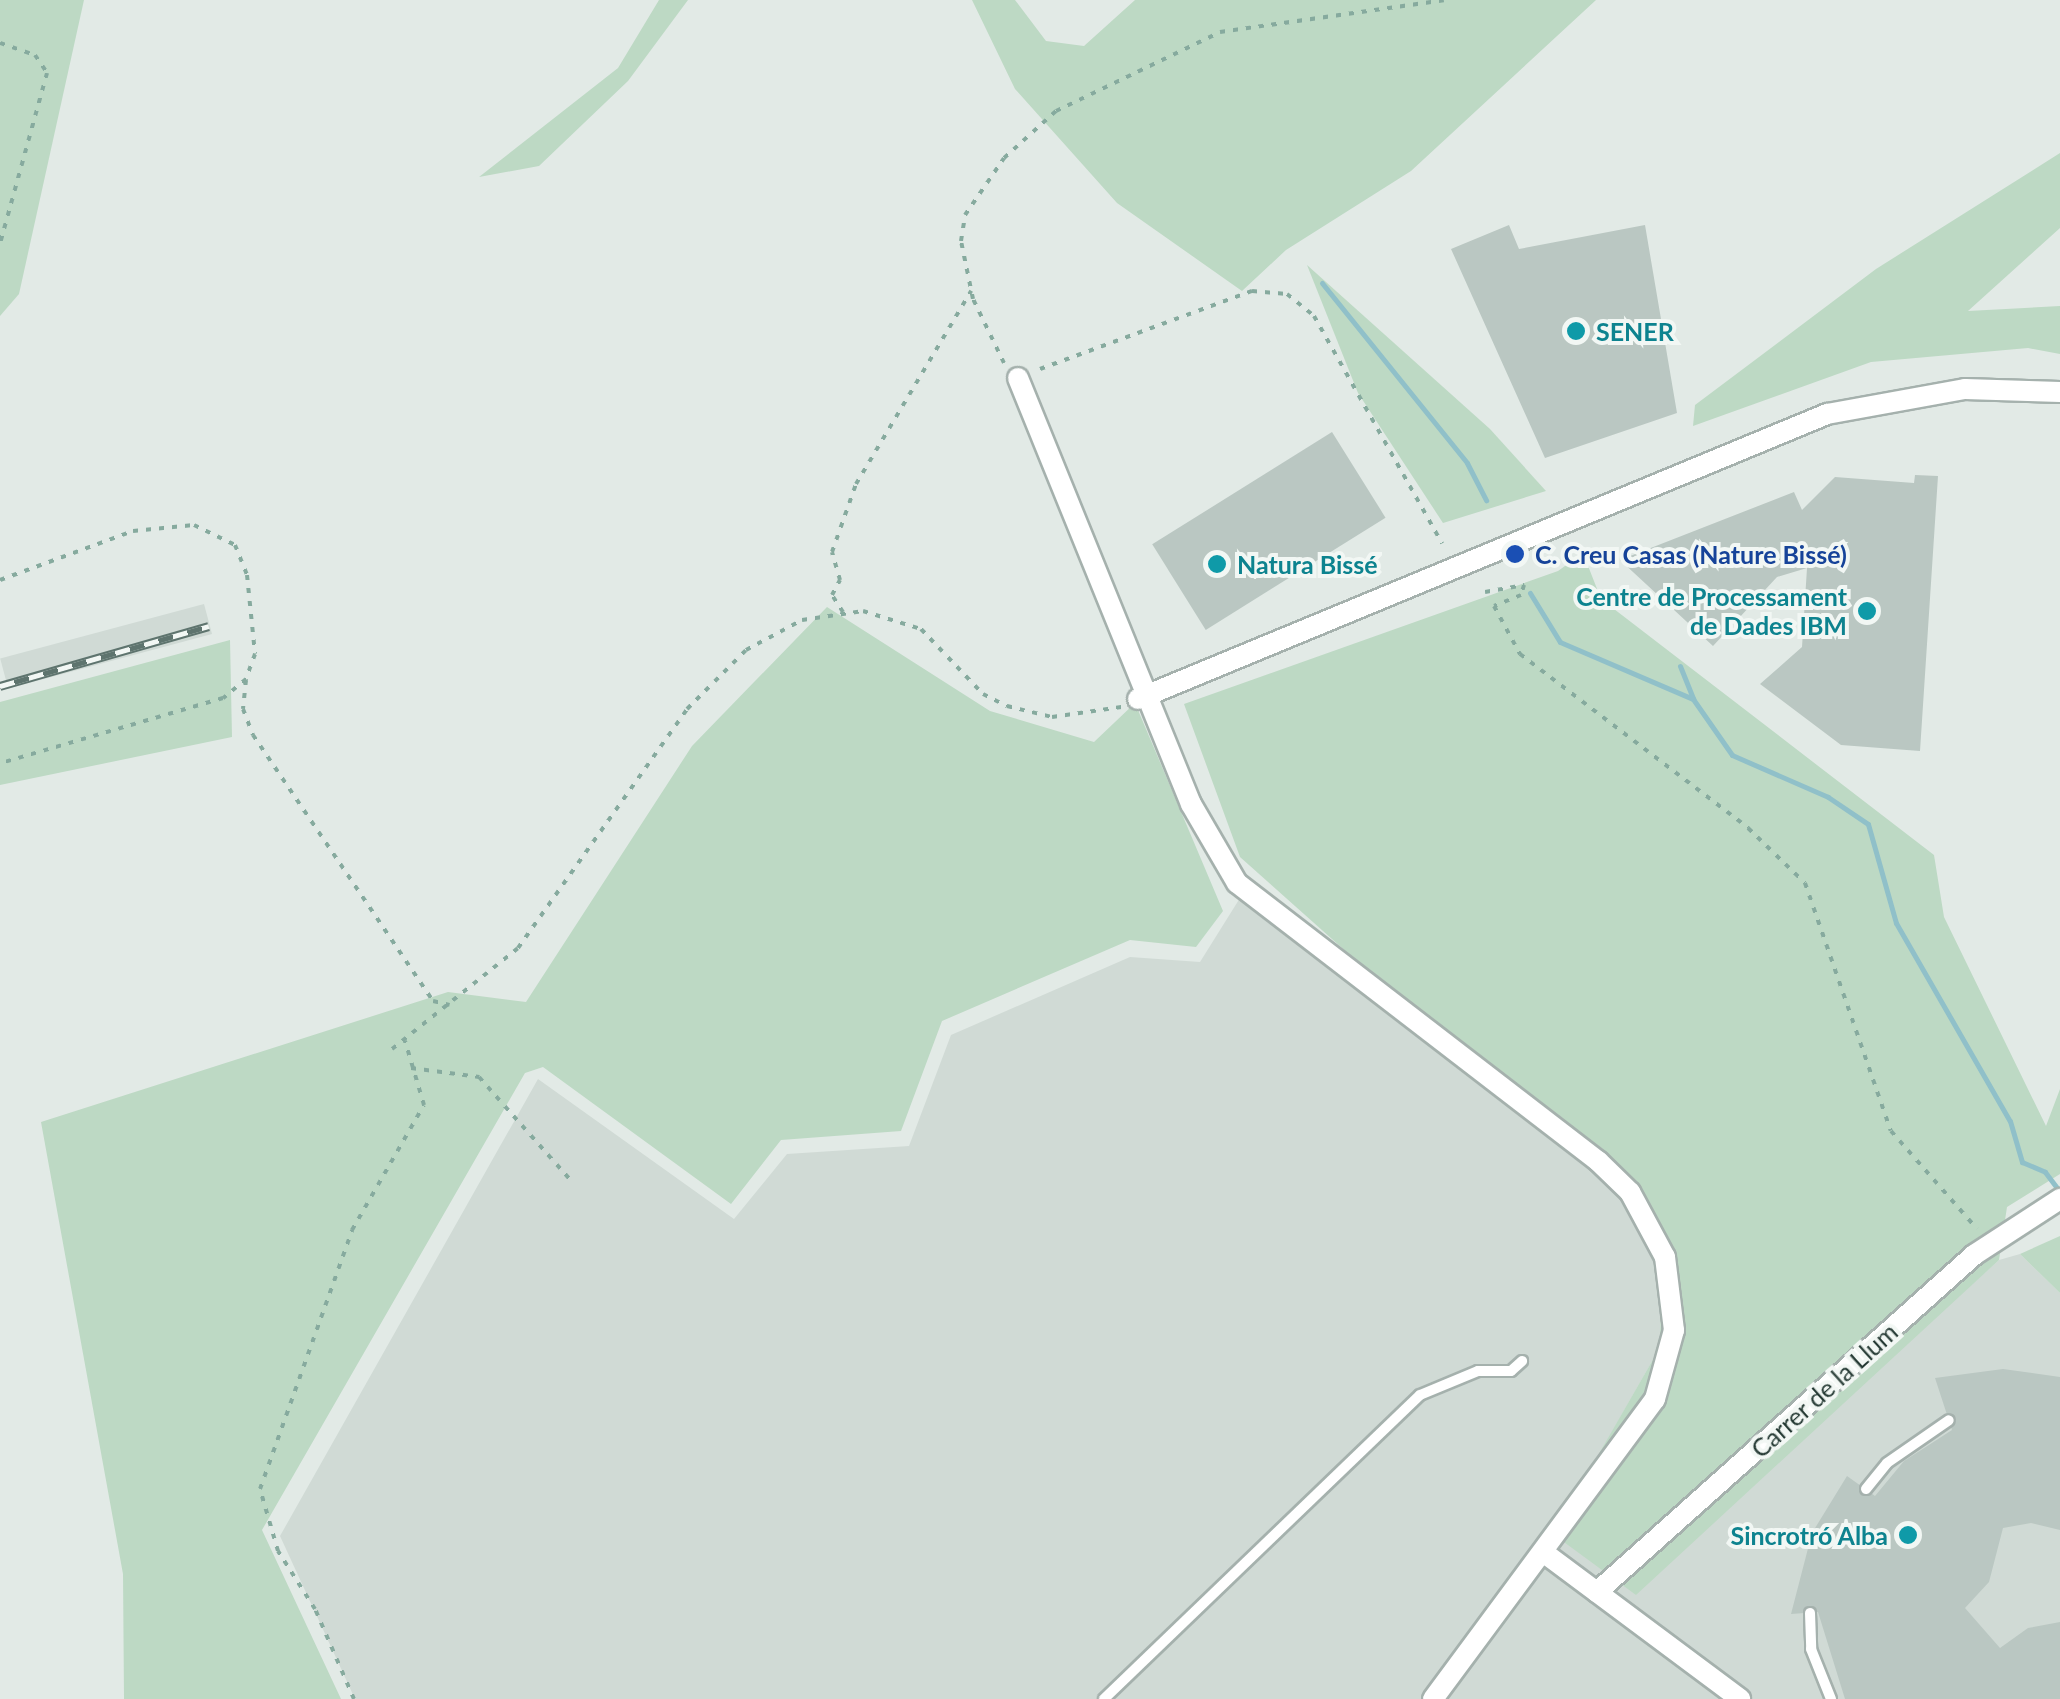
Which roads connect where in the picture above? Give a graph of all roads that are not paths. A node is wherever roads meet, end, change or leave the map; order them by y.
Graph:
1 (1018, 378) road end
2 (2060, 392) edge
3 (1142, 694) junction
4 (2060, 1198) edge
5 (1522, 1361) dead end
6 (1949, 1420) dead end
7 (1866, 1489) dead end
8 (1543, 1552) junction
9 (1597, 1592) junction
10 (1810, 1613) dead end
11 (1104, 1699) edge
12 (1433, 1699) edge
13 (1740, 1699) edge
14 (1832, 1699) edge

1 - 3 street
2 - 3 street
3 - 8 street
4 - 9 street, Carrer de la Llum
5 - 11 lane
6 - 7 lane
8 - 9 street
8 - 12 street
9 - 13 street
10 - 14 lane

